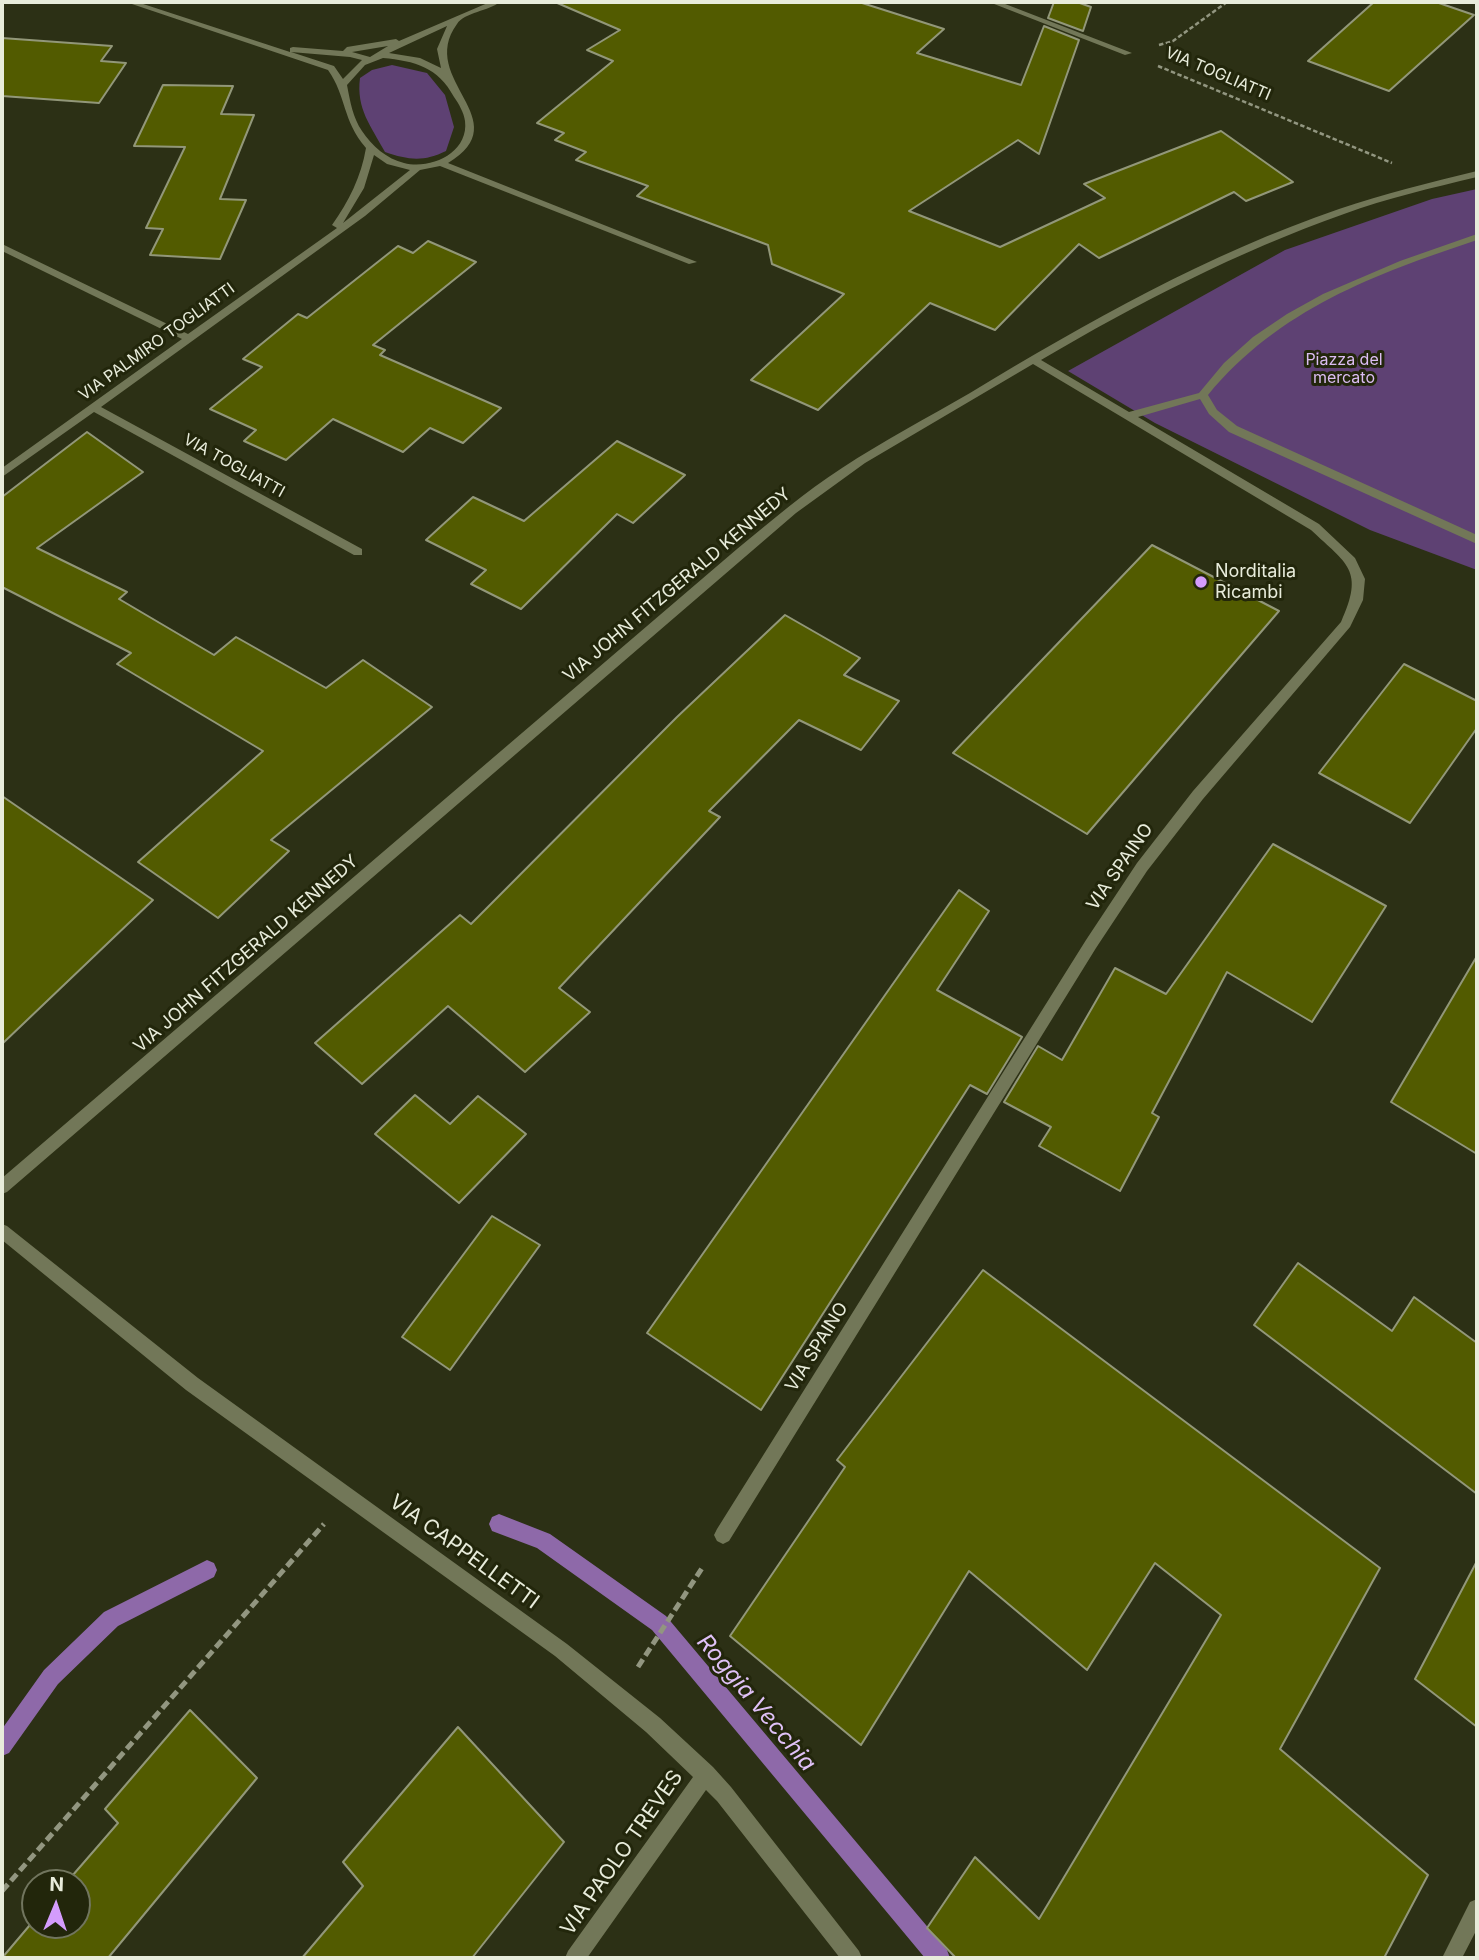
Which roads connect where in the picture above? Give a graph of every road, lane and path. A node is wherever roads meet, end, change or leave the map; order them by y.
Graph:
1 (130, 2) edge
2 (496, 2) edge
3 (993, 2) edge
4 (1227, 2) edge
5 (454, 21) junction
6 (415, 38) junction
7 (270, 49) junction
8 (331, 52) junction
9 (1128, 53) junction
10 (382, 55) junction
11 (368, 59) junction
12 (447, 77) junction
13 (343, 85) junction
14 (371, 147) junction
15 (442, 164) junction
16 (416, 170) junction
17 (1477, 174) edge
18 (1425, 185) junction
19 (330, 235) junction
20 (1477, 237) edge
21 (2, 247) edge
22 (692, 262) dead end
23 (190, 339) junction
24 (1032, 359) junction
25 (1203, 395) junction
26 (94, 408) junction
27 (1128, 416) junction
28 (2, 473) edge
29 (1477, 540) edge
30 (358, 552) dead end
31 (2, 1187) edge
32 (2, 1231) edge
33 (348, 1497) junction
34 (723, 1535) dead end
35 (694, 1580) dead end
36 (641, 1663) dead end
37 (706, 1774) junction
38 (2, 1891) edge
39 (1477, 1909) edge
40 (575, 1958) edge
41 (852, 1958) edge
42 (1452, 1958) edge

1 - 7 street
2 - 5 street
3 - 9 street
4 - 9 path
5 - 6 street
5 - 12 street
6 - 8 street
6 - 10 street
7 - 8 street
7 - 13 street
8 - 11 street
9 - 18 path, VIA TOGLIATTI
10 - 11 street
10 - 12 street
11 - 13 street
12 - 15 street
13 - 14 street
14 - 16 street
14 - 19 street, VIA PALMIRO TOGLIATTI
15 - 16 street
15 - 22 street
16 - 19 street, VIA PALMIRO TOGLIATTI
17 - 18 street, VIA JOHN FITZGERALD KENNEDY
18 - 24 street, VIA JOHN FITZGERALD KENNEDY
19 - 23 street, VIA PALMIRO TOGLIATTI
20 - 25 street
21 - 23 street
23 - 26 street, VIA PALMIRO TOGLIATTI
24 - 27 street, VIA SPAINO
24 - 31 street, VIA JOHN FITZGERALD KENNEDY
25 - 27 street
25 - 29 street
26 - 28 street, VIA PALMIRO TOGLIATTI
26 - 30 street, VIA TOGLIATTI
27 - 34 street, VIA SPAINO
32 - 33 street, VIA CAPPELLETTI
33 - 37 street, VIA CAPPELLETTI
33 - 38 path
35 - 36 path
37 - 40 street, VIA PAOLO TREVES
37 - 41 street, VIA CAPPELLETTI
39 - 42 street

